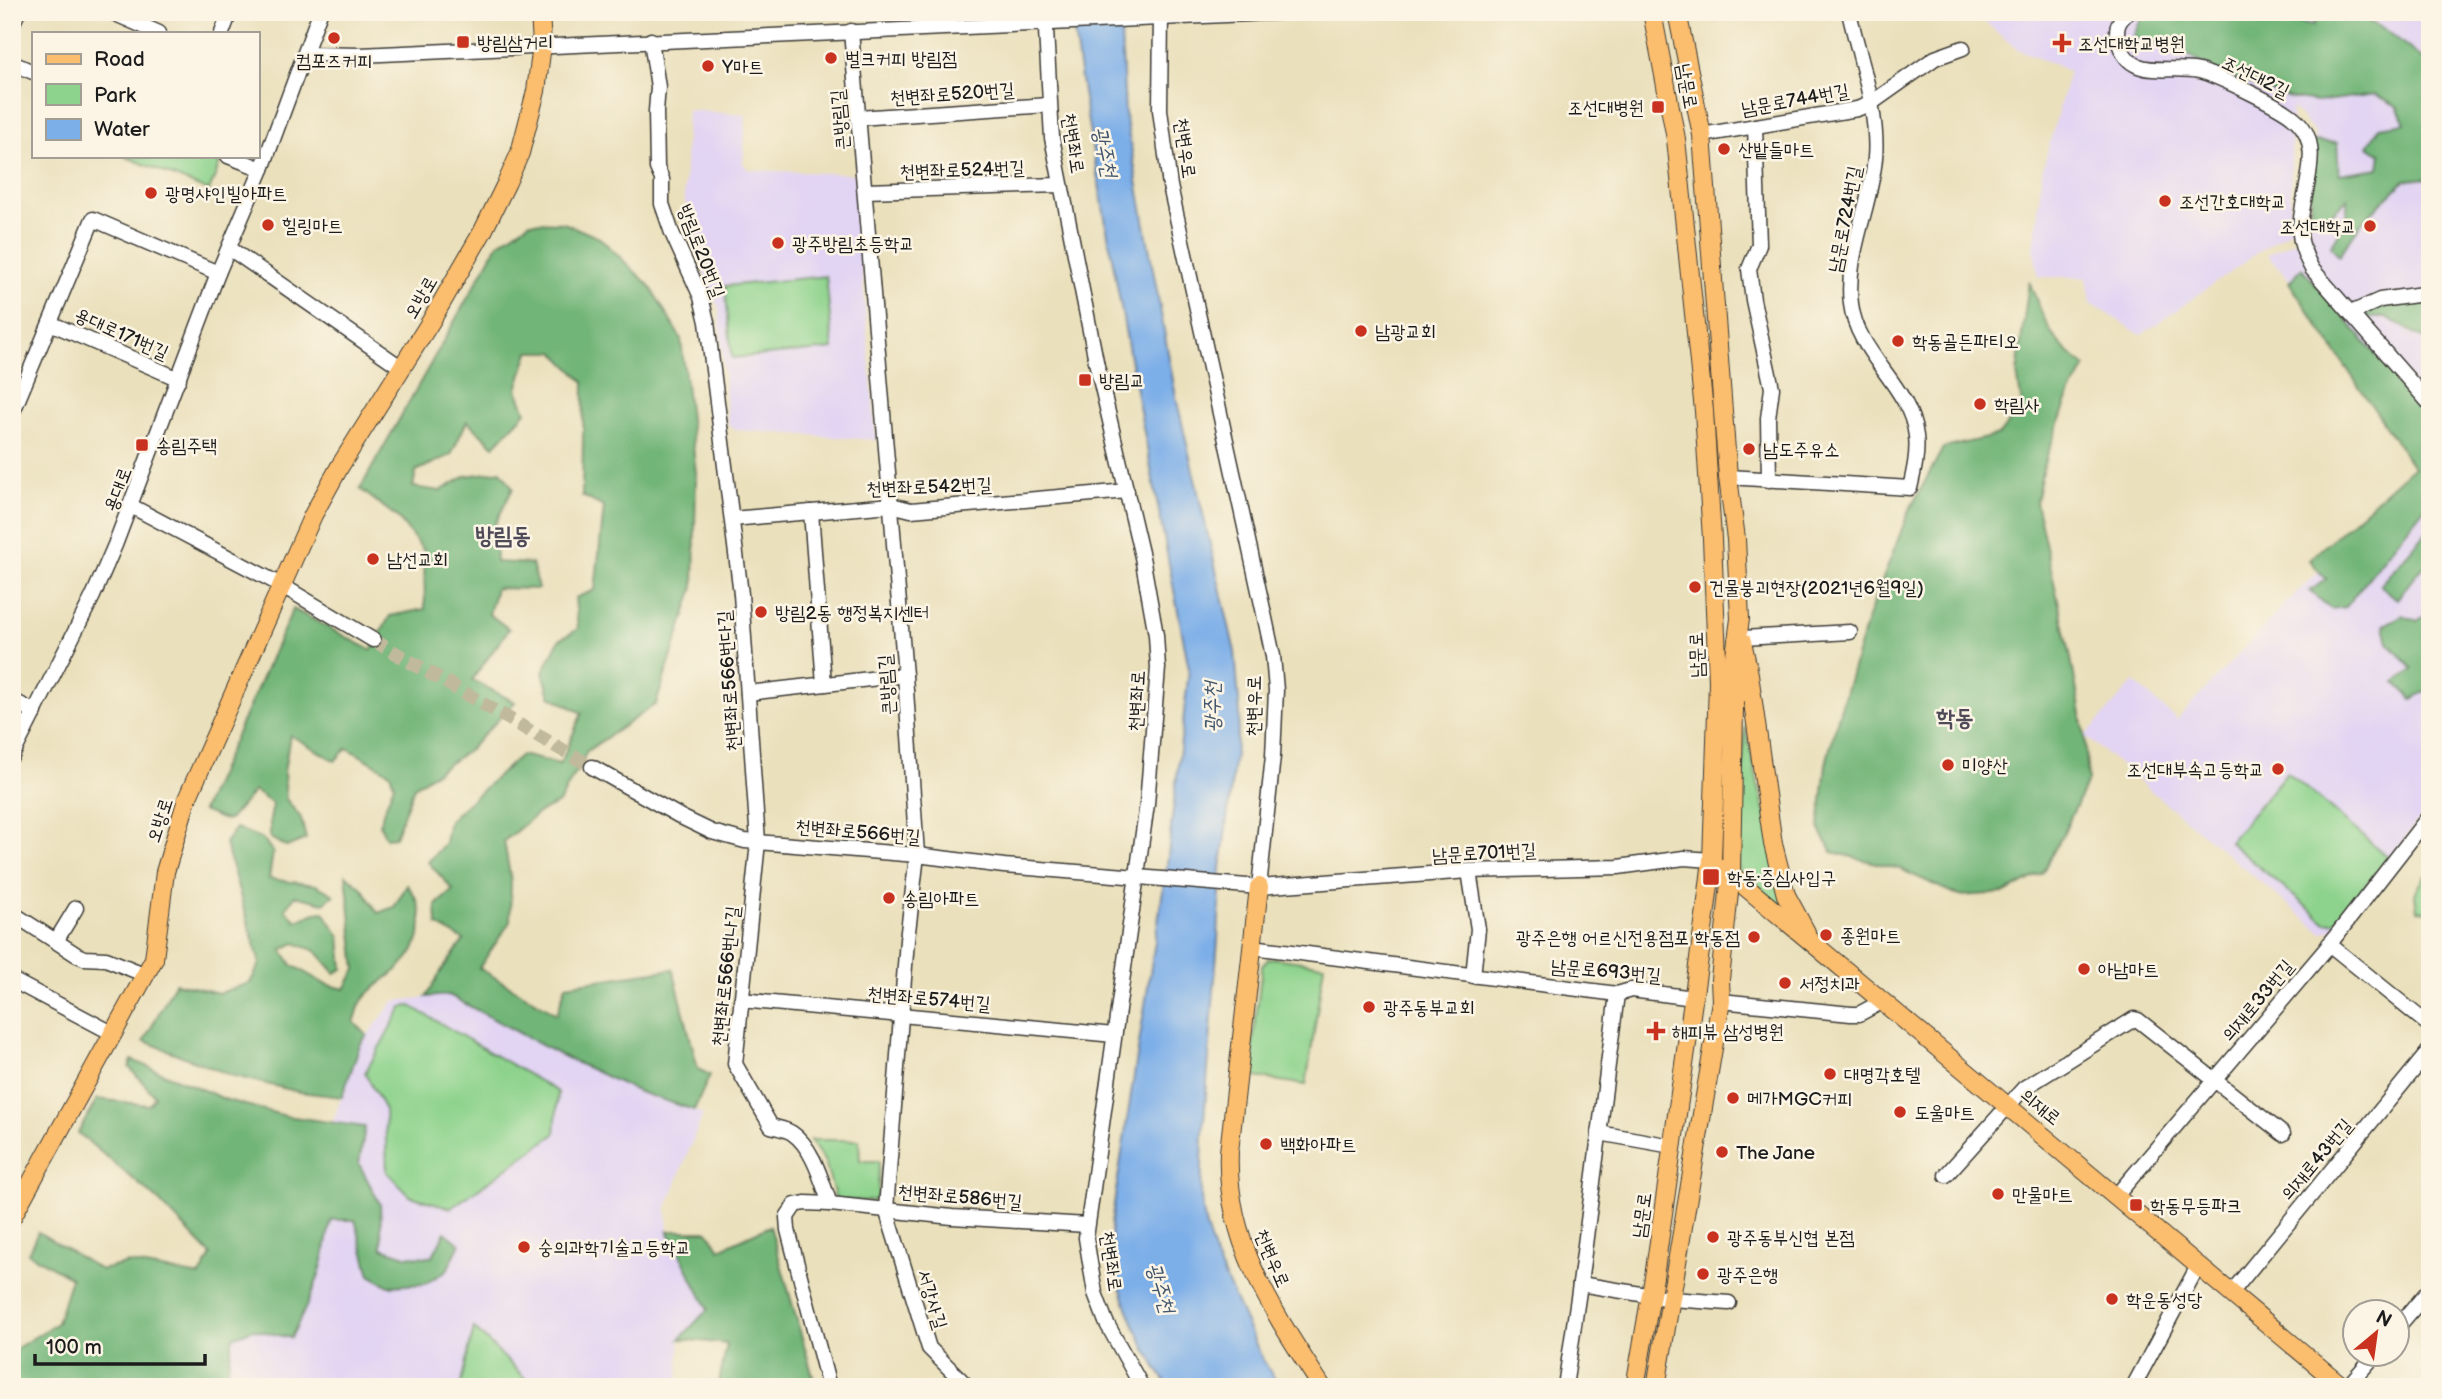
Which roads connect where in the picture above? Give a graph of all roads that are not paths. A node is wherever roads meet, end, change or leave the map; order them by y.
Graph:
1 (18, 12) edge
2 (111, 12) edge
3 (230, 12) edge
4 (320, 12) edge
5 (540, 12) edge
6 (1292, 12) edge
7 (1652, 12) edge
8 (1677, 12) edge
9 (1849, 12) edge
10 (2129, 12) edge
11 (1161, 16) edge
12 (1045, 17) edge
13 (12, 25) edge
14 (851, 31) junction
15 (157, 32) edge
16 (222, 32) edge
17 (651, 40) junction
18 (542, 45) junction
19 (1963, 48) dead end
20 (305, 54) junction
21 (12, 63) edge
22 (32, 72) edge
23 (1870, 104) junction
24 (1048, 106) junction
25 (859, 118) junction
26 (1755, 126) junction
27 (1702, 135) junction
28 (232, 158) edge
29 (262, 169) junction
30 (1060, 186) junction
31 (865, 191) junction
32 (229, 248) junction
33 (218, 273) junction
34 (2430, 293) edge
35 (2351, 313) junction
36 (50, 323) junction
37 (402, 368) junction
38 (179, 379) junction
39 (2430, 404) edge
40 (12, 414) edge
41 (1706, 448) junction
42 (1728, 474) junction
43 (1769, 480) junction
44 (1127, 492) junction
45 (891, 505) junction
46 (131, 506) junction
47 (811, 512) junction
48 (732, 519) junction
49 (281, 585) junction
50 (1740, 618) junction
51 (1850, 632) dead end
52 (1742, 638) junction
53 (373, 640) tunnel mouth
54 (905, 676) junction
55 (824, 684) junction
56 (748, 693) junction
57 (12, 700) edge
58 (35, 712) junction
59 (12, 756) edge
60 (592, 767) tunnel mouth
61 (2430, 815) edge
62 (758, 842) junction
63 (918, 855) junction
64 (1712, 860) junction
65 (1469, 871) junction
66 (1731, 873) junction
67 (1138, 876) junction
68 (1259, 887) junction
69 (76, 908) dead end
70 (12, 913) edge
71 (56, 941) junction
72 (1811, 942) junction
73 (2329, 944) junction
74 (1253, 947) junction
75 (146, 975) junction
76 (1473, 976) junction
77 (12, 981) edge
78 (1617, 994) junction
79 (1694, 998) junction
80 (741, 1000) junction
81 (1721, 1001) junction
82 (1883, 1001) junction
83 (901, 1015) junction
84 (2430, 1026) edge
85 (114, 1034) junction
86 (1114, 1035) junction
87 (2430, 1050) edge
88 (2215, 1080) junction
89 (2007, 1106) junction
90 (1599, 1133) junction
91 (2283, 1134) dead end
92 (1672, 1146) junction
93 (1946, 1175) dead end
94 (2116, 1196) junction
95 (830, 1204) junction
96 (886, 1209) junction
97 (12, 1217) edge
98 (1087, 1226) junction
99 (2198, 1266) junction
100 (1580, 1284) junction
101 (2430, 1289) edge
102 (2231, 1293) junction
103 (1651, 1296) junction
104 (1671, 1299) junction
105 (1729, 1303) dead end
106 (2410, 1313) edge
107 (2362, 1368) edge
108 (829, 1387) edge
109 (968, 1387) edge
110 (1142, 1387) edge
111 (1322, 1387) edge
112 (1565, 1387) edge
113 (1635, 1387) edge
114 (1656, 1387) edge
115 (2133, 1387) edge
116 (2345, 1387) edge

1 - 13 street
2 - 15 street
3 - 16 street
4 - 20 street, 용대로
5 - 18 main road, 오방로
6 - 11 street
7 - 41 main road, 남문로
8 - 27 main road, 남문로
9 - 23 street, 남문로724번길
10 - 35 street, 조선대2길
11 - 12 street
11 - 68 street, 천변우로
12 - 14 street
12 - 24 street, 천변좌로
14 - 17 street
14 - 25 street, 큰방림길
17 - 18 street
17 - 48 street, 방림로20번길
18 - 20 street
18 - 37 main road, 오방로
19 - 23 street, 남문로744번길
20 - 29 street, 용대로
21 - 22 street
23 - 26 street, 남문로744번길
23 - 43 street, 남문로724번길
24 - 25 street, 천변좌로520번길
24 - 30 street, 천변좌로
25 - 31 street, 큰방림길
26 - 27 street, 남문로744번길
26 - 43 street
27 - 42 main road, 남문로
28 - 29 street
29 - 32 street, 용대로
30 - 31 street, 천변좌로524번길
30 - 44 street, 천변좌로
31 - 45 street, 큰방림길
32 - 33 street, 용대로
32 - 37 street
33 - 36 street
33 - 38 street, 용대로
34 - 35 street
35 - 39 street, 조선대2길
36 - 38 street, 용대로171번길
36 - 40 street
37 - 49 main road, 오방로
38 - 46 street, 용대로
41 - 42 main road
41 - 64 main road, 남문로
42 - 43 street, 남문로724번길
42 - 50 main road, 남문로
44 - 45 street, 천변좌로542번길
44 - 67 street, 천변좌로
45 - 47 street, 천변좌로542번길
45 - 54 street, 큰방림길
46 - 49 street
46 - 58 street, 용대로
47 - 48 street, 천변좌로542번길
47 - 55 street
48 - 56 street, 천변좌로566번다길
49 - 53 street
49 - 75 main road, 오방로
50 - 52 main road
50 - 66 main road, 남문로
51 - 52 street
52 - 72 main road
54 - 55 street
54 - 63 street, 큰방림길
55 - 56 street
56 - 62 street, 천변좌로566번다길
57 - 58 street
58 - 59 street, 용대로
60 - 62 street, 천변좌로566번길
61 - 73 street, 의재로33번길
62 - 63 street, 천변좌로566번길
62 - 80 street, 천변좌로566번나길
63 - 67 street, 천변좌로566번길
63 - 83 street, 큰방림길
64 - 65 street, 남문로701번길
64 - 66 main road, 의재로
64 - 79 main road, 남문로
65 - 68 street, 남문로701번길
65 - 76 street
66 - 72 main road, 의재로
66 - 81 main road, 남문로
67 - 68 street, 천변좌로566번길
67 - 86 street, 천변좌로
68 - 74 main road, 천변우로
69 - 71 street
70 - 71 street
71 - 75 street
72 - 82 main road, 의재로
73 - 84 street
73 - 88 street, 의재로33번길
74 - 76 street, 남문로693번길
74 - 111 main road, 천변우로
75 - 85 main road, 오방로
76 - 78 street, 남문로693번길
77 - 85 street
78 - 79 street, 남문로693번길
78 - 90 street
79 - 92 main road, 남문로
80 - 83 street, 천변좌로574번길
80 - 95 street, 천변좌로566번나길
81 - 82 street
81 - 104 main road, 남문로
82 - 89 main road, 의재로
83 - 86 street, 천변좌로574번길
83 - 96 street, 큰방림길
85 - 97 main road, 오방로
86 - 98 street, 천변좌로
87 - 102 street, 의재로43번길
88 - 89 street
88 - 91 street
88 - 94 street, 의재로33번길
89 - 93 street
89 - 94 main road, 의재로
90 - 92 street
90 - 100 street
92 - 103 main road, 남문로
94 - 99 main road, 의재로
95 - 96 street, 천변좌로586번길
95 - 108 street, 천변좌로586번길
96 - 98 street, 천변좌로586번길
96 - 109 street, 서강사길
98 - 110 street, 천변좌로
99 - 102 main road, 의재로
99 - 115 street
100 - 103 street
100 - 112 street
101 - 106 street
102 - 116 main road, 의재로
103 - 104 street
103 - 113 main road, 남문로
104 - 105 street
104 - 114 main road, 남문로
107 - 116 street

